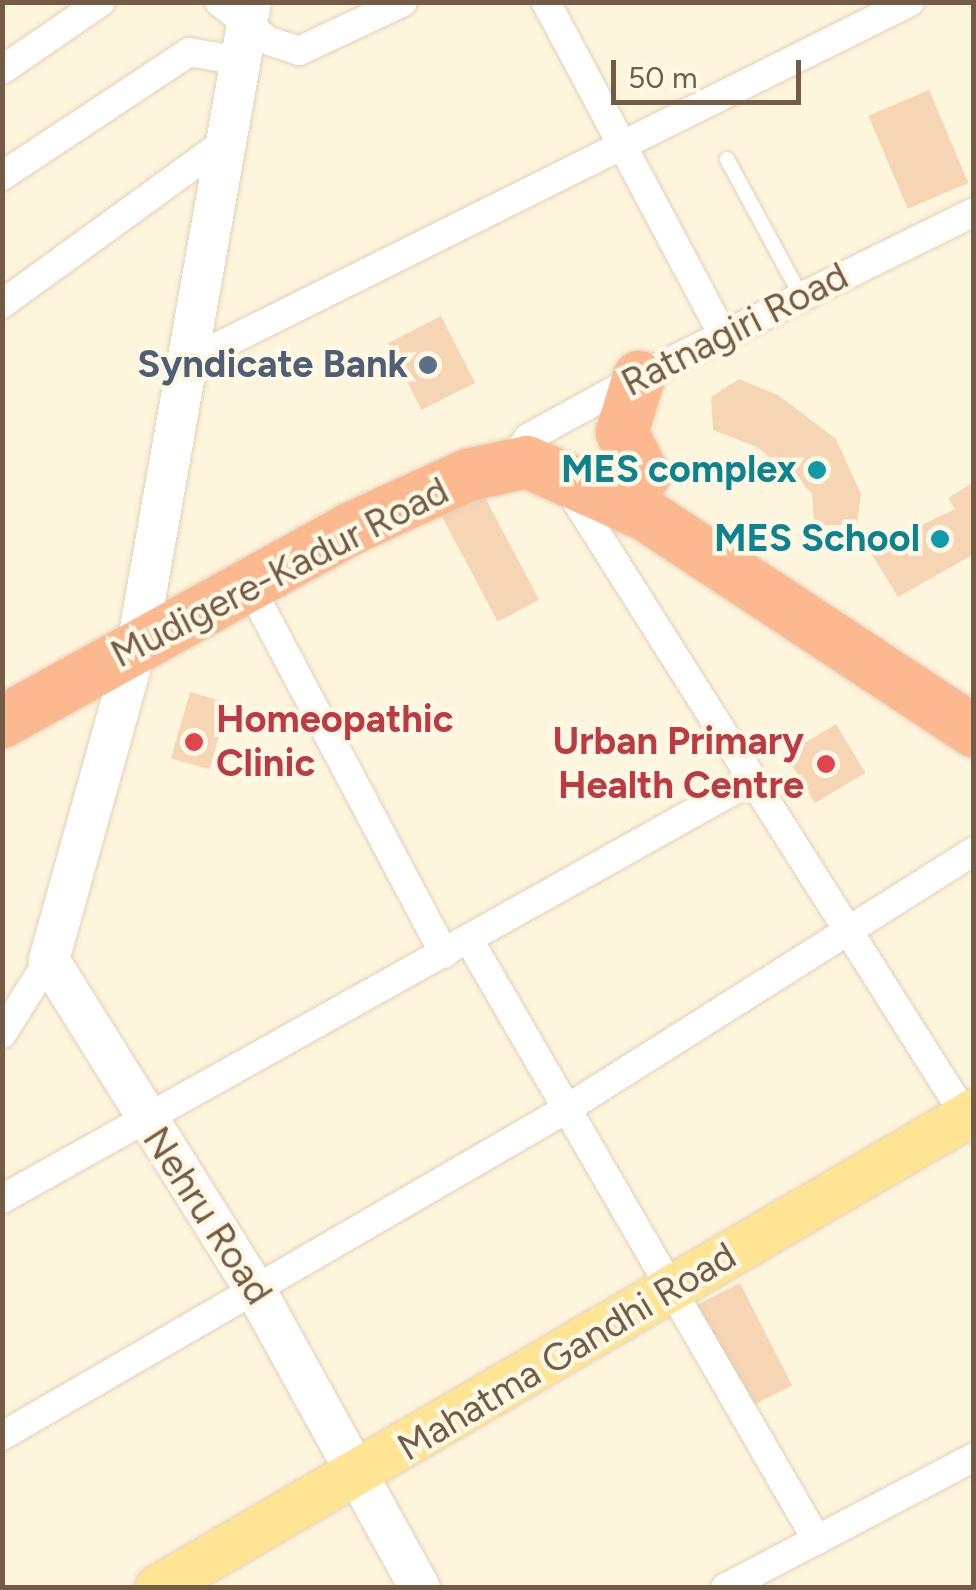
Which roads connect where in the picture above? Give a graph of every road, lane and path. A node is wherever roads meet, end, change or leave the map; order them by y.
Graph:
1 (101, 2) edge
2 (403, 2) edge
3 (546, 2) edge
4 (910, 2) edge
5 (240, 22) edge
6 (2, 70) edge
7 (225, 142) junction
8 (621, 146) junction
9 (727, 158) dead end
10 (2, 176) edge
11 (974, 212) edge
12 (802, 296) junction
13 (2, 304) edge
14 (723, 335) junction
15 (195, 358) junction
16 (639, 377) junction
17 (531, 457) junction
18 (644, 476) junction
19 (250, 586) junction
20 (141, 626) junction
21 (2, 688) edge
22 (974, 692) edge
23 (2, 722) edge
24 (974, 731) edge
25 (752, 780) junction
26 (974, 851) edge
27 (850, 921) junction
28 (456, 947) junction
29 (48, 960) junction
30 (2, 1034) edge
31 (563, 1111) junction
32 (971, 1119) edge
33 (147, 1122) junction
34 (2, 1199) edge
35 (670, 1290) junction
36 (256, 1291) junction
37 (2, 1436) edge
38 (974, 1458) edge
39 (363, 1472) junction
40 (817, 1540) junction
41 (157, 1588) edge
42 (420, 1588) edge
43 (725, 1588) edge

1 - 6 street
2 - 5 street
3 - 8 street
4 - 8 street
5 - 7 street
5 - 10 street
7 - 13 street
7 - 15 street
8 - 14 street
8 - 15 street
9 - 12 lane
11 - 12 street, Ratnagiri Road
12 - 14 street, Ratnagiri Road
14 - 16 street, Ratnagiri Road
15 - 20 street
16 - 17 street, Ratnagiri Road
16 - 18 highway
17 - 18 highway, Mudigere-Kadur Road
17 - 19 highway, Mudigere-Kadur Road
17 - 20 highway, Mudigere-Kadur Road
17 - 24 highway
17 - 25 street
18 - 22 highway, Mudigere-Kadur Road
19 - 20 highway, Mudigere-Kadur Road
19 - 28 street
20 - 21 highway, Mudigere-Kadur Road
20 - 23 highway, Mudigere-Kadur Road
20 - 29 street
25 - 27 street
25 - 28 street
26 - 27 street
27 - 31 street
27 - 32 street
28 - 31 street
28 - 33 street
29 - 30 street
29 - 33 street, Nehru Road
31 - 35 street
31 - 36 street
32 - 35 main road, Mahatma Gandhi Road
33 - 34 street
33 - 36 street, Nehru Road
35 - 39 main road, Mahatma Gandhi Road
35 - 40 street
36 - 37 street
36 - 39 street, Nehru Road
38 - 40 street
39 - 41 main road, Mahatma Gandhi Road
39 - 42 street, Nehru Road
40 - 43 street

